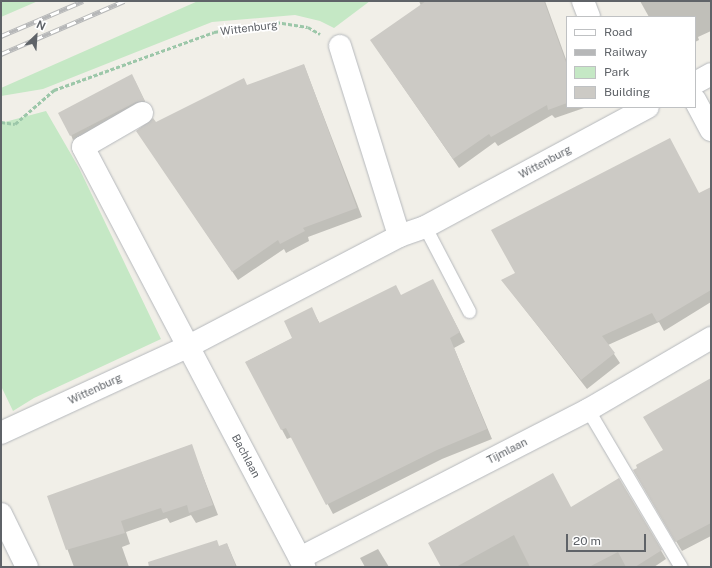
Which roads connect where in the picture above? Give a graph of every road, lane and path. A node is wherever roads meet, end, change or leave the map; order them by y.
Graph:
1 (583, 1) edge
2 (589, 16) edge
3 (340, 46) joint
4 (711, 74) edge
5 (696, 82) edge
6 (696, 102) edge
7 (643, 108) edge
8 (624, 112) edge
9 (142, 113) dead end
10 (1, 122) edge
11 (711, 130) edge
12 (425, 227) junction
13 (399, 236) junction
14 (469, 312) dead end
15 (711, 338) edge
16 (188, 346) junction
17 (588, 410) junction
18 (1, 433) edge
19 (1, 514) edge
20 (302, 563) edge
21 (27, 567) edge
22 (681, 567) edge

1 - 2 street
3 - 10 path, Wittenburg
3 - 13 street
4 - 5 street
6 - 11 street
7 - 8 street, Wittenburg
8 - 12 street, Wittenburg
9 - 16 street
12 - 13 street, Wittenburg
12 - 14 lane
13 - 16 street, Wittenburg
15 - 17 street, Tijmlaan
16 - 18 street, Wittenburg
16 - 20 street, Bachlaan
17 - 20 street, Tijmlaan
17 - 22 lane
19 - 21 street

